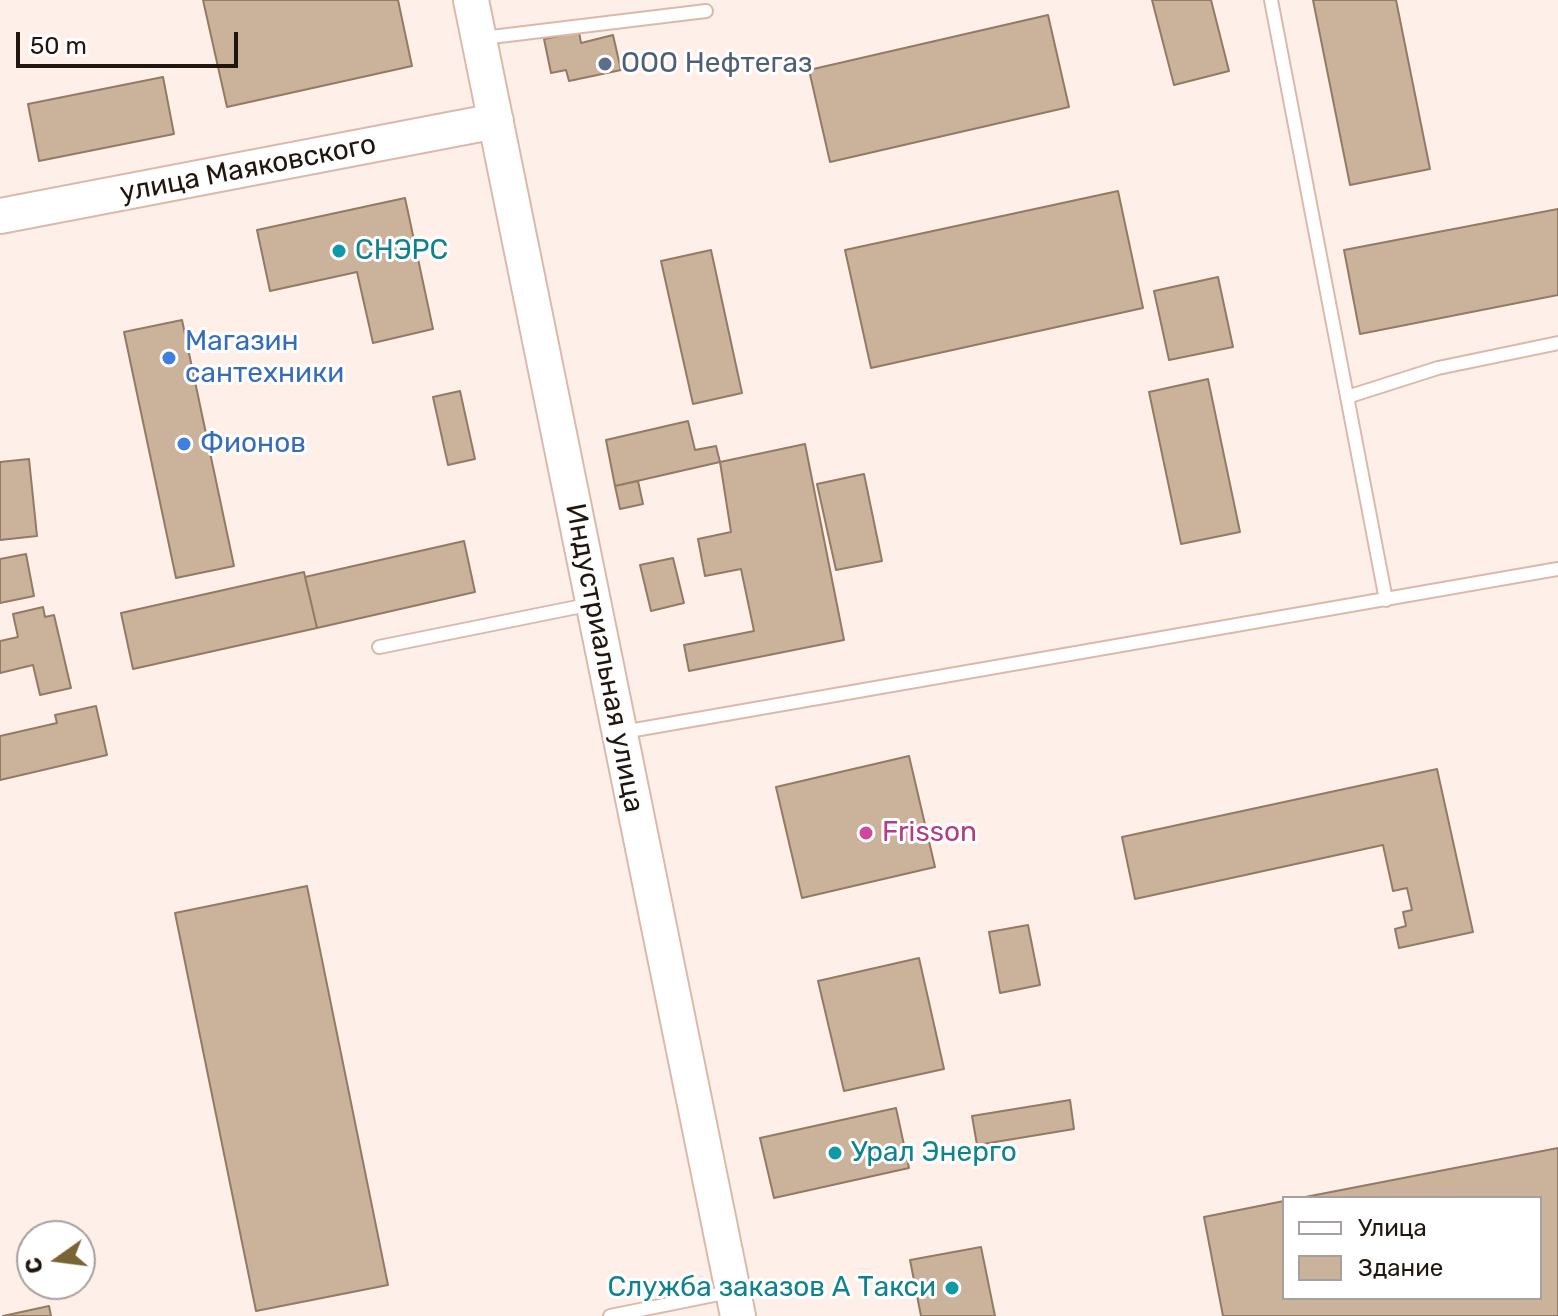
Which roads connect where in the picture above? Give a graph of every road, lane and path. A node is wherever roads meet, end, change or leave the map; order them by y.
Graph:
1 (471, 0) edge
2 (1271, 0) edge
3 (706, 11) dead end
4 (479, 39) junction
5 (496, 121) junction
6 (0, 216) edge
7 (1558, 343) edge
8 (1347, 397) junction
9 (1558, 569) edge
10 (1386, 600) junction
11 (593, 604) junction
12 (379, 647) dead end
13 (619, 733) junction
14 (735, 1304) edge
15 (610, 1316) edge

1 - 4 street, Индустриальная улица
2 - 8 lane
3 - 4 lane
4 - 5 street, Индустриальная улица
5 - 6 street, улица Маяковского
5 - 11 street, Индустриальная улица
7 - 8 lane
8 - 10 lane
9 - 10 lane
10 - 13 lane
11 - 12 lane
11 - 13 street, Индустриальная улица
13 - 14 street, Индустриальная улица
14 - 15 lane

